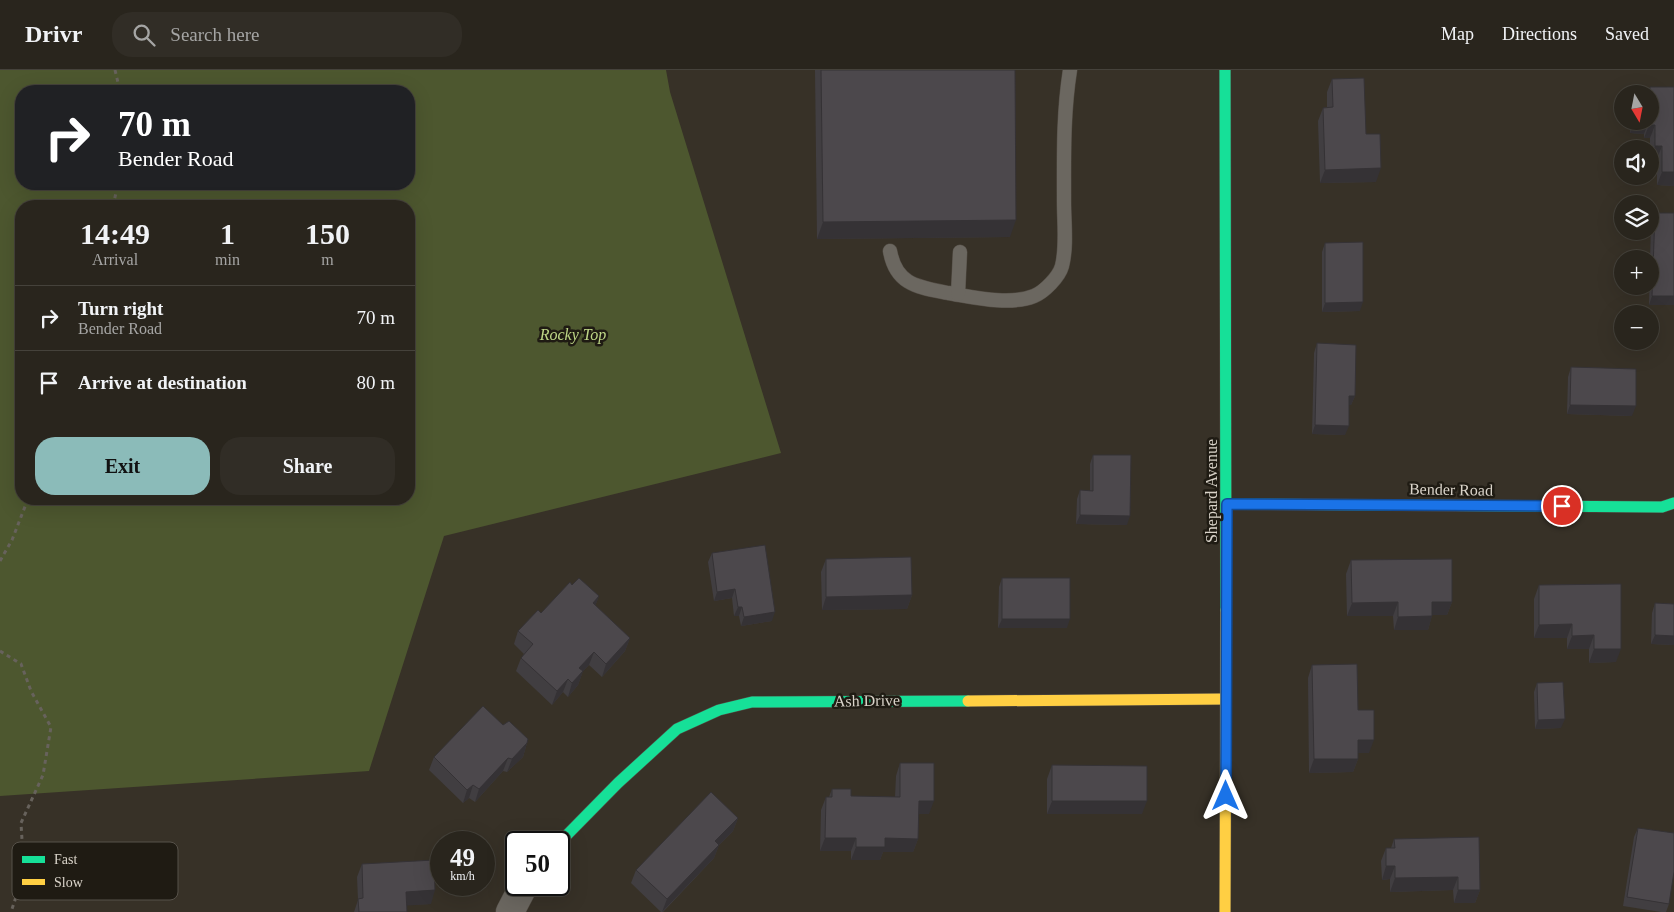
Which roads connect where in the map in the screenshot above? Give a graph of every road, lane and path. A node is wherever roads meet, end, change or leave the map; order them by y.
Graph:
1 (115, 70) edge
2 (1070, 70) edge
3 (1225, 70) edge
4 (119, 85) edge
5 (890, 251) dead end
6 (960, 252) dead end
7 (958, 294) junction
8 (1674, 503) edge
9 (1227, 504) junction
10 (26, 505) edge
11 (0, 561) edge
12 (0, 650) edge
13 (1226, 700) junction
14 (570, 832) edge
15 (23, 842) edge
16 (518, 896) edge
17 (15, 900) edge
18 (11, 912) edge
19 (510, 912) edge
20 (1225, 912) edge

1 - 4 path
2 - 7 lane
3 - 9 street, Shepard Avenue
5 - 7 lane
6 - 7 lane
8 - 9 street, Bender Road
9 - 13 street, Shepard Avenue
10 - 11 path
12 - 15 path
13 - 14 street, Ash Drive
13 - 20 street, Shepard Avenue
16 - 19 street
17 - 18 path

